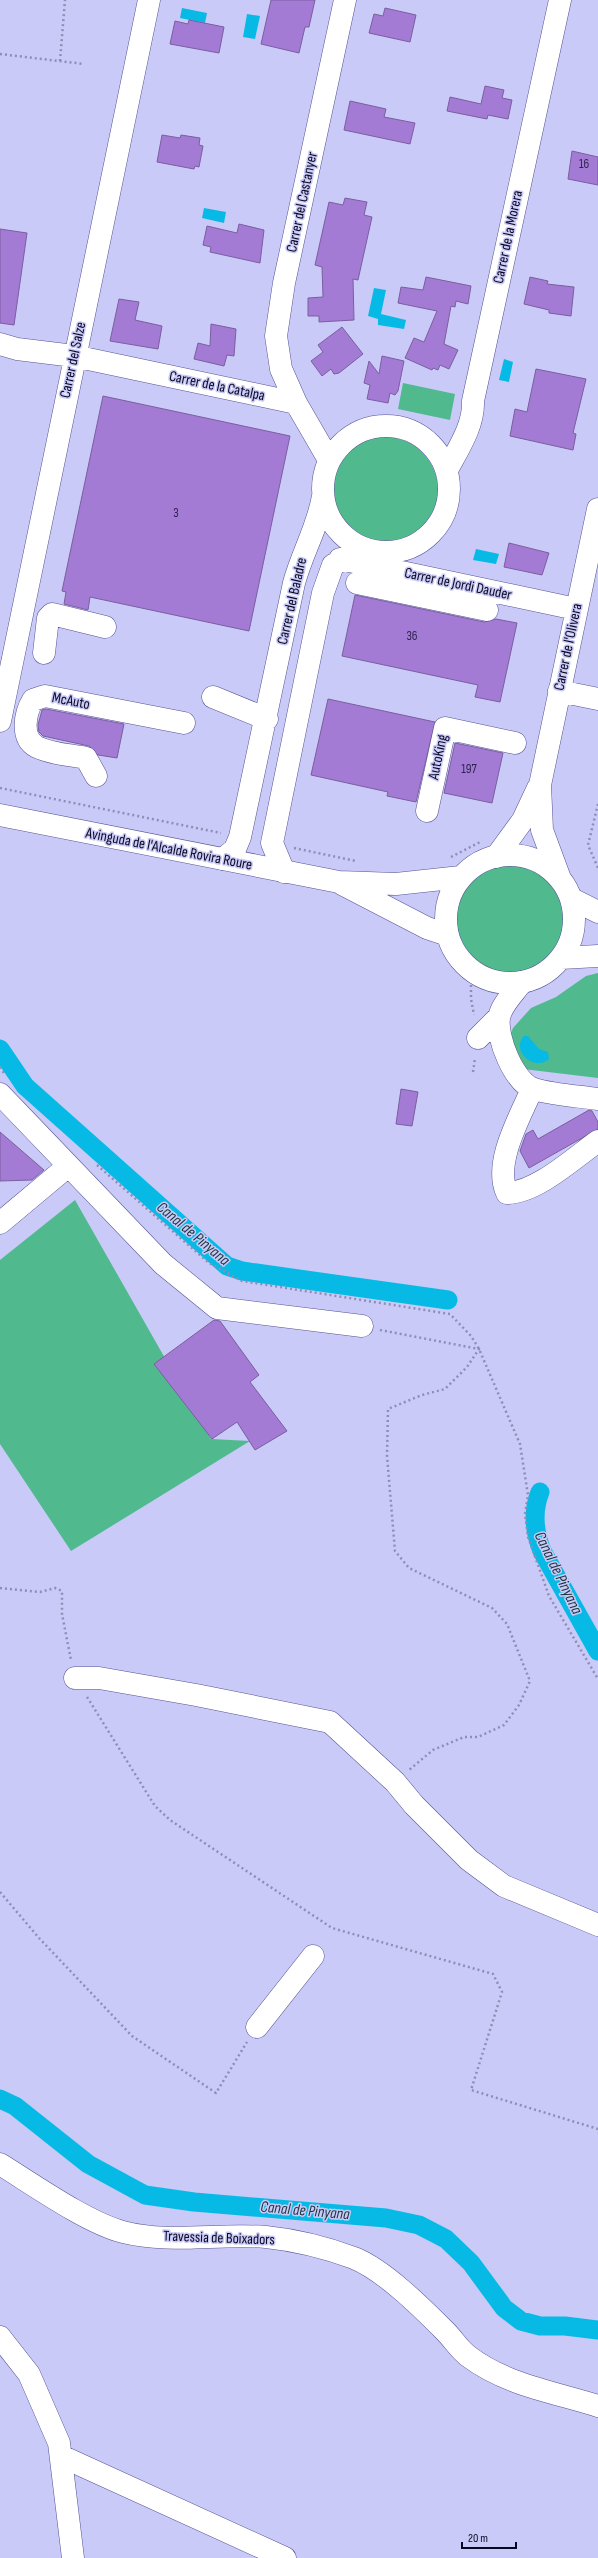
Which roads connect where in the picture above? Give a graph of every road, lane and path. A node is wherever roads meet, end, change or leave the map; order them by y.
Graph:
1 (65, 0) edge
2 (149, 0) edge
3 (345, 0) edge
4 (560, 0) edge
5 (0, 54) edge
6 (60, 61) junction
7 (84, 64) dead end
8 (0, 344) edge
9 (74, 356) junction
10 (296, 403) junction
11 (329, 460) junction
12 (447, 470) junction
13 (323, 496) junction
14 (598, 509) edge
15 (363, 548) junction
16 (340, 559) junction
17 (357, 583) dead end
18 (576, 609) junction
19 (487, 610) dead end
20 (105, 626) dead end
21 (44, 653) dead end
22 (559, 691) junction
23 (301, 694) junction
24 (213, 697) dead end
25 (598, 699) edge
26 (270, 701) junction
27 (297, 715) junction
28 (0, 721) edge
29 (184, 723) dead end
30 (516, 743) dead end
31 (96, 776) dead end
32 (540, 785) junction
33 (0, 788) edge
34 (598, 804) edge
35 (427, 811) dead end
36 (0, 815) edge
37 (240, 837) junction
38 (272, 843) junction
39 (490, 848) junction
40 (450, 857) dead end
41 (223, 859) junction
42 (362, 863) dead end
43 (598, 868) edge
44 (284, 872) junction
45 (559, 876) junction
46 (461, 877) junction
47 (339, 882) junction
48 (572, 899) junction
49 (598, 912) edge
50 (448, 935) junction
51 (598, 956) edge
52 (561, 958) junction
53 (471, 970) junction
54 (522, 982) junction
55 (499, 1017) junction
56 (478, 1038) joint
57 (532, 1089) junction
58 (0, 1094) edge
59 (598, 1099) edge
60 (598, 1141) edge
61 (67, 1167) junction
62 (0, 1223) edge
63 (362, 1326) joint
64 (0, 1588) edge
65 (75, 1678) junction
66 (395, 1782) junction
67 (0, 1892) edge
68 (598, 1925) edge
69 (314, 1956) dead end
70 (257, 2026) joint
71 (598, 2129) edge
72 (0, 2164) edge
73 (0, 2337) edge
74 (598, 2406) edge
75 (61, 2456) junction
76 (73, 2558) edge
77 (285, 2558) edge

1 - 6 path
2 - 9 street, Carrer del Salze
3 - 10 street, Carrer del Castanyer
4 - 12 street, Carrer de la Morera
5 - 6 path
6 - 7 path
8 - 9 street, Carrer de la Catalpa
9 - 10 street, Carrer de la Catalpa
9 - 28 street, Carrer del Salze
10 - 11 street
11 - 12 street
11 - 13 street
12 - 15 street
13 - 15 street
13 - 26 street, Carrer del Baladre
14 - 18 street, Carrer de l'Olivera
15 - 16 street
16 - 18 street, Carrer de Jordi Dauder
16 - 23 street, Carrer del Baladre
17 - 19 street
18 - 22 street, Carrer de l'Olivera
20 - 21 street
22 - 25 street
22 - 32 street, Carrer de l'Olivera
23 - 26 street
23 - 27 street, Carrer del Baladre
24 - 26 street
26 - 27 street
26 - 37 street, Carrer del Baladre
27 - 38 street, Carrer del Baladre
29 - 31 street, McAuto
30 - 35 street, AutoKing
32 - 39 street, Carrer de l'Olivera
32 - 45 street, Carrer de l'Olivera
33 - 37 path
34 - 43 path
36 - 41 street, Avinguda de l'Alcalde Rovira Roure
37 - 41 street, Carrer del Baladre
38 - 42 path
38 - 44 street
39 - 40 path
39 - 45 street
39 - 46 street
41 - 44 street, Avinguda de l'Alcalde Rovira Roure
44 - 47 street, Avinguda de l'Alcalde Rovira Roure
45 - 48 street
46 - 47 street
46 - 50 street
47 - 50 street
48 - 49 street
48 - 52 street
50 - 53 street
51 - 52 street
52 - 54 street
53 - 54 street
53 - 56 path
54 - 55 street
55 - 56 street
55 - 57 street
57 - 59 street
57 - 60 street
58 - 61 street
61 - 62 street
61 - 63 street
63 - 66 path
64 - 65 path
65 - 66 street
65 - 71 path
66 - 68 street
67 - 70 path
69 - 70 street
72 - 74 street, Travessia de Boixadors
73 - 75 street
75 - 76 street
75 - 77 street

